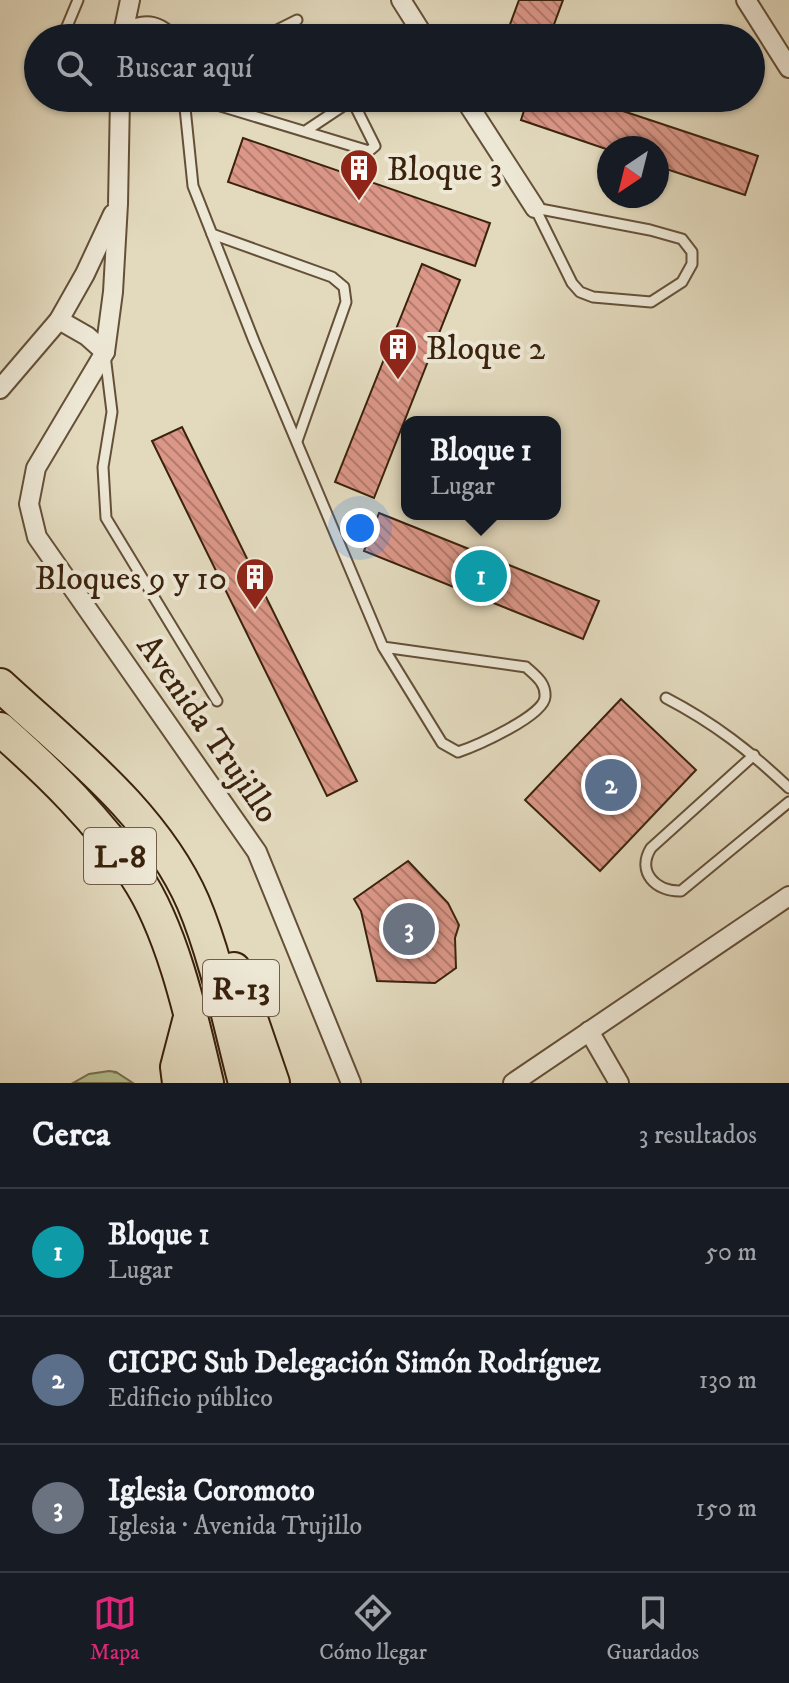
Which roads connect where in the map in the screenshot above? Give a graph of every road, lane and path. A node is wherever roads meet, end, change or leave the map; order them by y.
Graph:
1 (78, 0) edge
2 (130, 0) edge
3 (401, 0) edge
4 (746, 0) edge
5 (297, 20) dead end
6 (68, 24) edge
7 (124, 24) edge
8 (134, 24) edge
9 (159, 24) edge
10 (289, 24) edge
11 (416, 24) edge
12 (761, 24) edge
13 (765, 30) edge
14 (789, 68) edge
15 (120, 112) edge
16 (185, 112) edge
17 (243, 112) edge
18 (333, 112) edge
19 (358, 112) edge
20 (473, 112) edge
21 (307, 130) junction
22 (118, 204) junction
23 (535, 208) junction
24 (212, 234) junction
25 (59, 320) junction
26 (105, 352) junction
27 (0, 389) edge
28 (297, 441) junction
29 (383, 647) junction
30 (0, 685) edge
31 (666, 698) dead end
32 (217, 701) dead end
33 (0, 729) edge
34 (754, 755) junction
35 (789, 788) edge
36 (789, 802) edge
37 (789, 896) edge
38 (192, 901) junction
39 (191, 1014) junction
40 (589, 1031) junction
41 (179, 1083) edge
42 (207, 1083) edge
43 (245, 1083) edge
44 (273, 1083) edge
45 (351, 1083) edge
46 (513, 1083) edge
47 (619, 1083) edge

1 - 6 lane
2 - 7 street
3 - 11 street
4 - 12 street
5 - 10 lane
8 - 9 lane
13 - 14 street
15 - 22 street, Avenida Trujillo
16 - 24 lane
17 - 21 lane
18 - 21 lane
19 - 21 lane
20 - 23 street
22 - 25 street
22 - 26 street, Avenida Trujillo
23 - 23 lane
24 - 28 lane
24 - 28 lane
25 - 26 street
25 - 27 street
26 - 32 lane
26 - 45 street, Avenida Trujillo
28 - 29 lane
29 - 29 lane
30 - 38 highway, L-8
31 - 34 lane
33 - 39 highway, L-8
34 - 35 lane
34 - 36 lane
37 - 40 street
38 - 43 highway, L-8
38 - 44 highway, R-13
39 - 41 highway, R-13
39 - 42 highway, L-8
40 - 46 street
40 - 47 street

